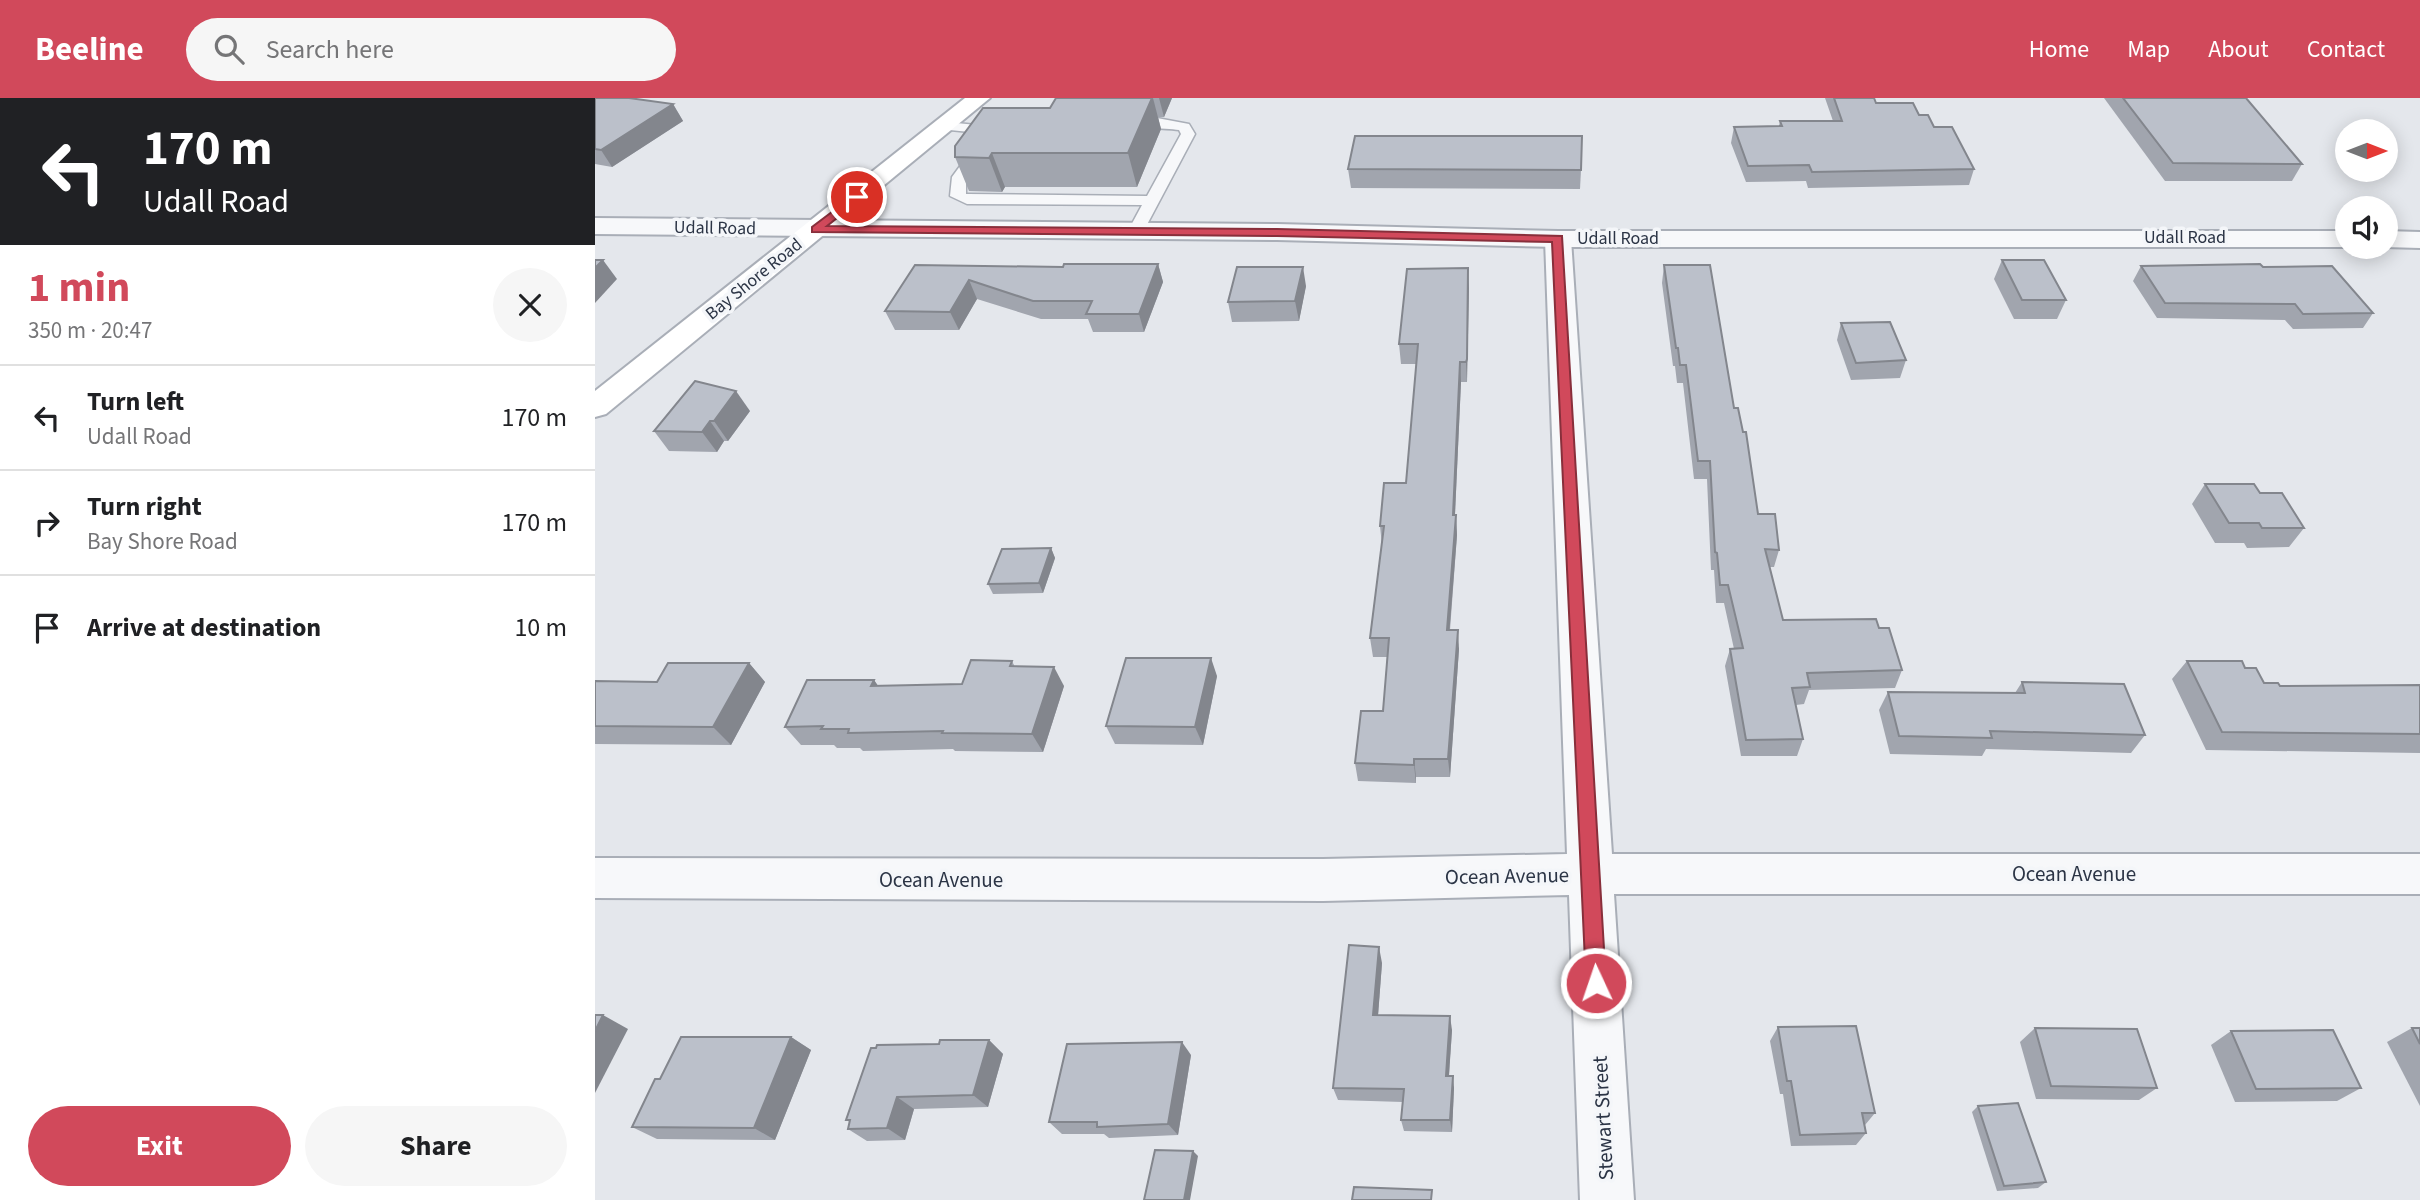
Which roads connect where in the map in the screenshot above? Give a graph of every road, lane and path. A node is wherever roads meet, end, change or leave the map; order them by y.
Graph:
1 (979, 98) edge
2 (1117, 124) edge
3 (945, 126) junction
4 (1010, 130) edge
5 (993, 131) junction
6 (1153, 201) junction
7 (595, 226) edge
8 (816, 229) junction
9 (1136, 232) junction
10 (1558, 239) junction
11 (2335, 239) edge
12 (2398, 239) edge
13 (2420, 240) edge
14 (595, 407) edge
15 (1591, 874) junction
16 (2420, 874) edge
17 (595, 878) edge
18 (1607, 1200) edge

1 - 3 main road, Bay Shore Road
2 - 6 lane
3 - 5 lane
3 - 8 main road, Bay Shore Road
4 - 5 lane
5 - 6 lane
6 - 9 lane
7 - 8 street, Udall Road
8 - 9 street, Udall Road
8 - 14 main road, Bay Shore Road
9 - 10 street, Udall Road
10 - 11 street, Udall Road
10 - 15 street, Stewart Street
12 - 13 street
15 - 16 street, Ocean Avenue
15 - 17 street, Ocean Avenue
15 - 18 street, Stewart Street

